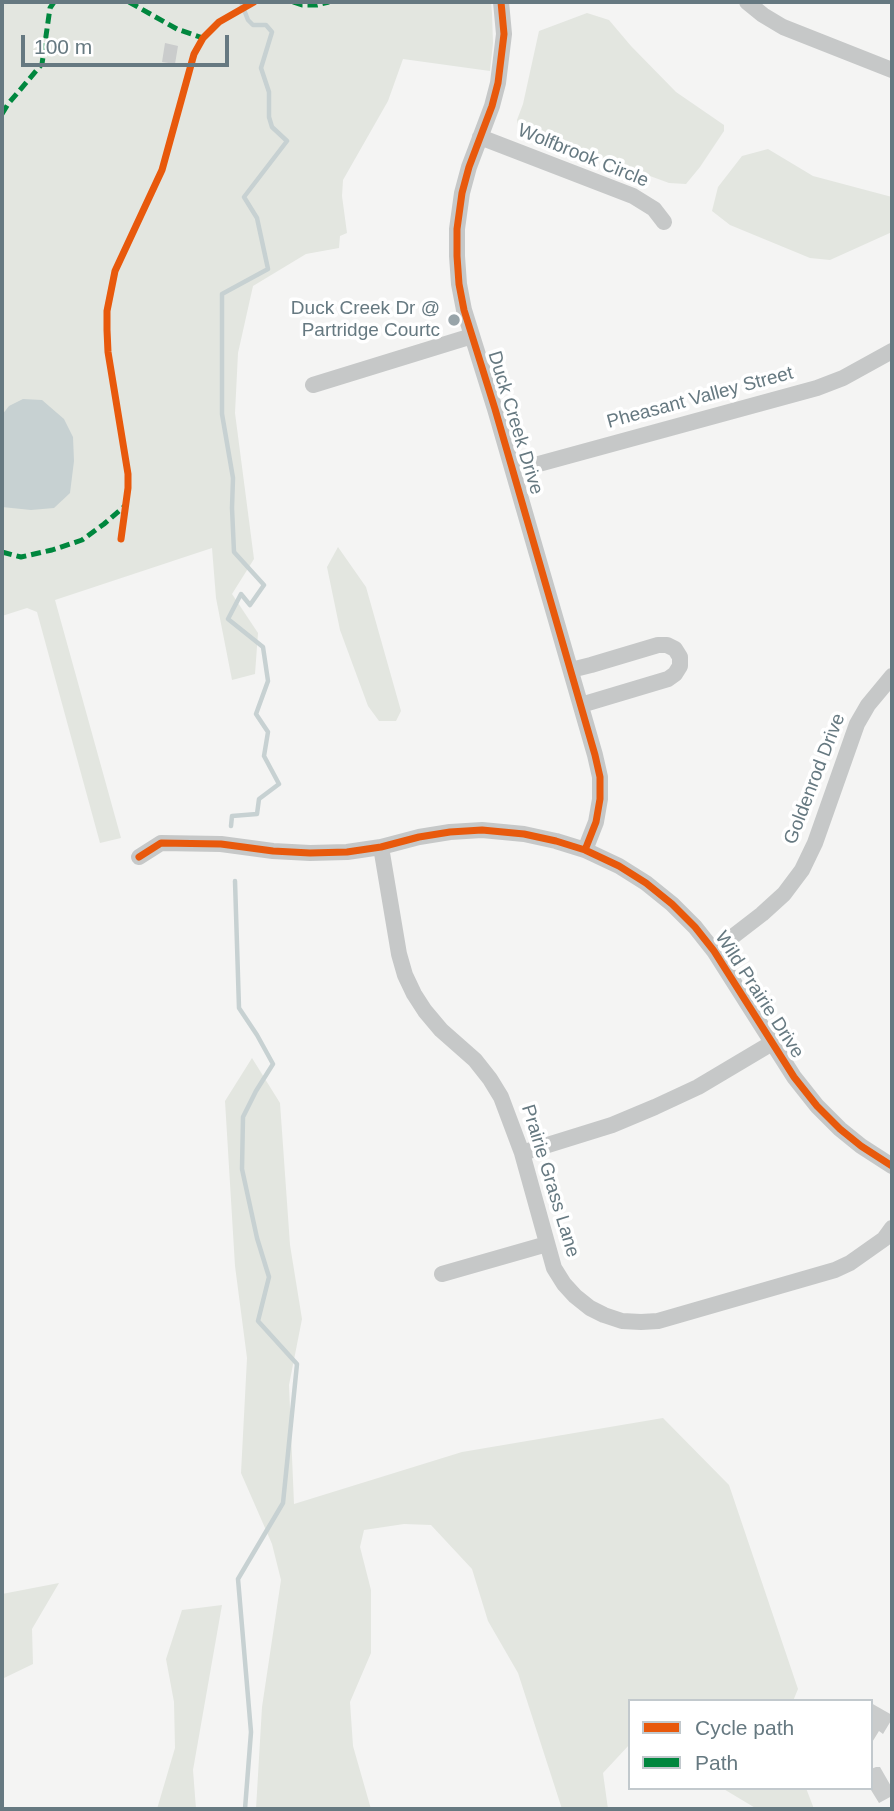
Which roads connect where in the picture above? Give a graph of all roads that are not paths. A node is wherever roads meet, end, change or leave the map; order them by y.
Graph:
1 (501, 2) edge
2 (747, 2) edge
3 (892, 70) edge
4 (480, 137) junction
5 (664, 222) dead end
6 (472, 337) junction
7 (892, 351) edge
8 (313, 385) dead end
9 (513, 471) junction
10 (571, 670) junction
11 (892, 676) edge
12 (581, 705) junction
13 (381, 848) junction
14 (585, 850) junction
15 (139, 857) dead end
16 (714, 951) junction
17 (772, 1043) junction
18 (522, 1153) junction
19 (892, 1166) edge
20 (892, 1228) edge
21 (547, 1244) junction
22 (442, 1274) dead end

1 - 4 street, Duck Creek Drive
2 - 3 street
4 - 5 street, Wolfbrook Circle
4 - 6 street, Duck Creek Drive
6 - 8 street
6 - 9 street, Duck Creek Drive
7 - 9 street, Pheasant Valley Street
9 - 10 street, Duck Creek Drive
10 - 12 street, Duck Creek Drive
10 - 12 street
11 - 16 street, Goldenrod Drive
12 - 14 street, Duck Creek Drive
13 - 14 street, Wild Prairie Drive
13 - 15 street, Wild Prairie Drive
13 - 18 street, Prairie Grass Lane
14 - 16 street, Wild Prairie Drive
16 - 17 street, Wild Prairie Drive
17 - 18 street
17 - 19 street, Wild Prairie Drive
18 - 21 street, Prairie Grass Lane
20 - 21 street, Prairie Grass Lane
21 - 22 street

